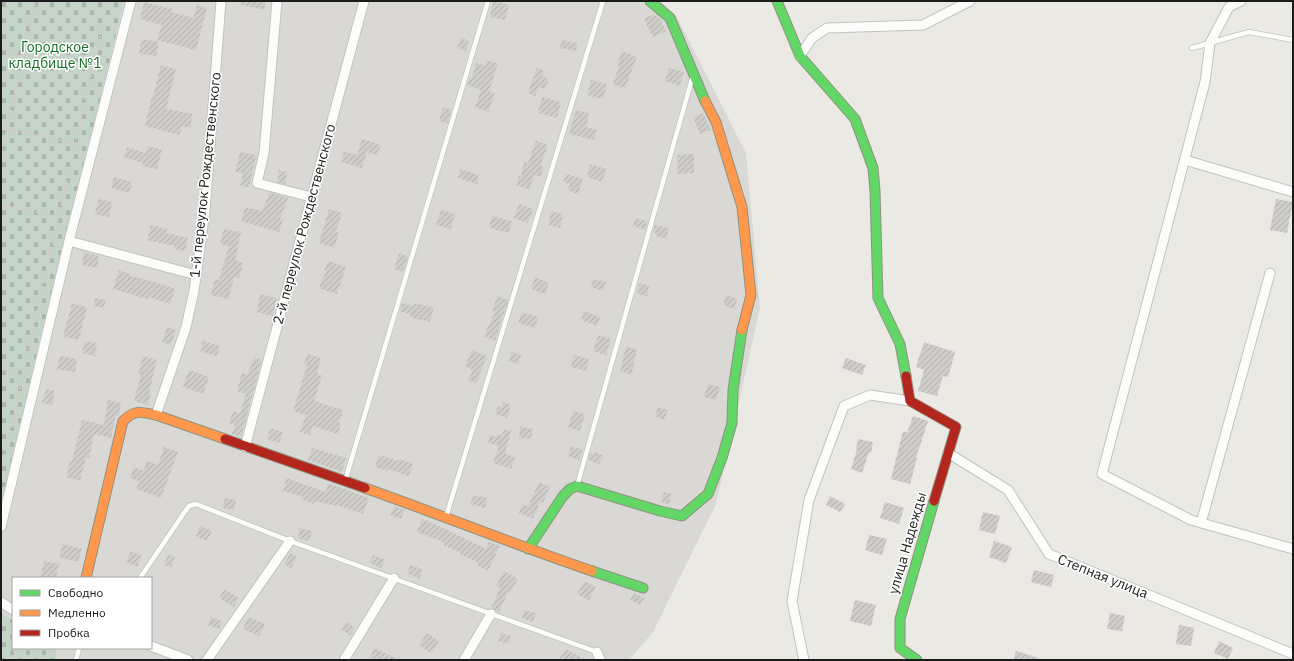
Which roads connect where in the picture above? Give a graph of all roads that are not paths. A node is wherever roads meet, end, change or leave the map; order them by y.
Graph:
1 (131, 1) edge
2 (221, 1) edge
3 (277, 1) edge
4 (364, 1) edge
5 (488, 1) edge
6 (603, 1) edge
7 (650, 1) edge
8 (777, 1) edge
9 (970, 1) edge
10 (1241, 1) edge
11 (1293, 40) edge
12 (1210, 43) junction
13 (1192, 48) dead end
14 (800, 56) junction
15 (694, 73) junction
16 (1185, 160) junction
17 (1293, 192) edge
18 (311, 197) junction
19 (68, 241) junction
20 (1270, 272) dead end
21 (196, 275) junction
22 (910, 401) junction
23 (156, 415) junction
24 (245, 447) junction
25 (948, 453) junction
26 (344, 482) junction
27 (577, 486) junction
28 (446, 517) junction
29 (1202, 523) junction
30 (1, 527) edge
31 (290, 541) junction
32 (528, 549) junction
33 (1293, 549) edge
34 (86, 577) edge
35 (141, 577) edge
36 (394, 578) junction
37 (643, 588) dead end
38 (1, 602) edge
39 (12, 609) edge
40 (491, 614) junction
41 (152, 646) edge
42 (78, 649) edge
43 (1293, 654) edge
44 (598, 656) edge
45 (76, 660) edge
46 (188, 660) edge
47 (207, 660) edge
48 (344, 660) edge
49 (464, 660) edge
50 (804, 660) edge
51 (917, 660) edge

1 - 19 street
2 - 21 street, 1-й переулок Рождественского
3 - 18 street
4 - 18 street, 2-й переулок Рождественского
5 - 26 lane
6 - 28 lane
7 - 15 street
8 - 14 street
9 - 14 street
10 - 12 street
11 - 12 lane
12 - 13 lane
12 - 16 street
14 - 22 street
15 - 27 lane
15 - 27 street
16 - 17 street
16 - 29 street
18 - 24 street, 2-й переулок Рождественского
19 - 21 street
19 - 30 street
20 - 29 street
21 - 23 street, 1-й переулок Рождественского
22 - 25 street, улица Надежды
22 - 50 street
23 - 24 street
23 - 34 street
24 - 26 street
25 - 43 street, Степная улица
25 - 51 street, улица Надежды
26 - 28 street
27 - 32 street
28 - 32 street
29 - 33 street
31 - 35 lane
31 - 36 lane
31 - 47 street
32 - 37 street
36 - 40 lane
36 - 48 street
38 - 39 street
40 - 44 lane
40 - 49 street
41 - 46 street
42 - 45 lane

